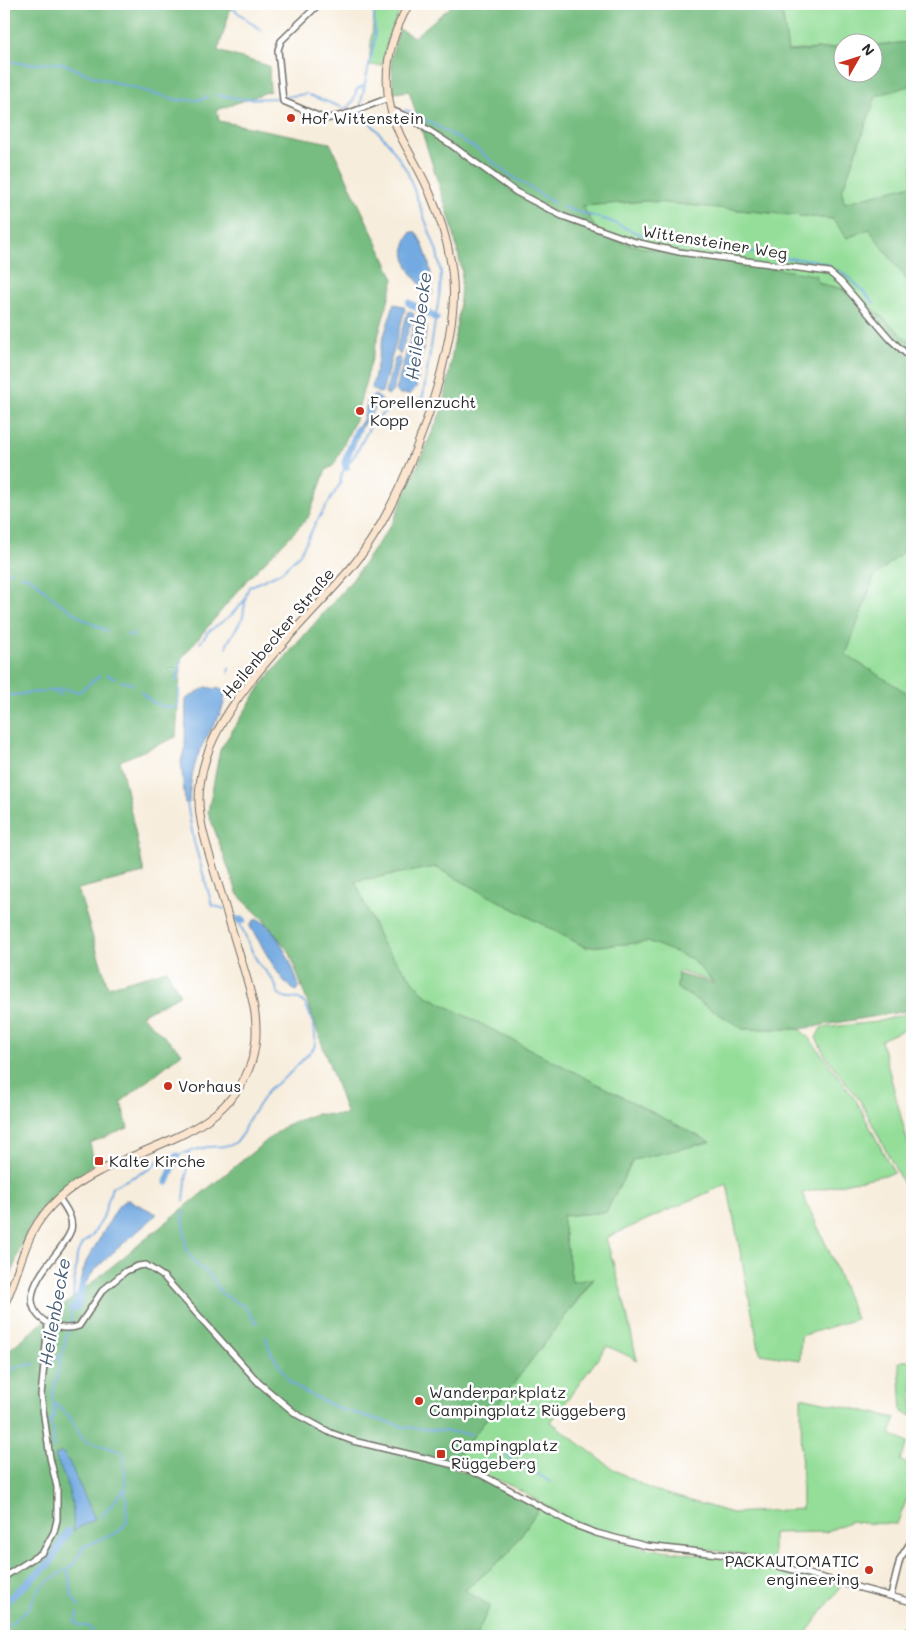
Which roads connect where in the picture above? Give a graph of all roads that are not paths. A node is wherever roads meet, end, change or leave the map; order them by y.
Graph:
1 (320, 4) edge
2 (408, 4) edge
3 (388, 98) junction
4 (391, 110) junction
5 (912, 358) edge
6 (59, 1198) junction
7 (4, 1305) edge
8 (48, 1325) junction
9 (912, 1540) edge
10 (4, 1577) edge
11 (890, 1595) junction
12 (912, 1602) edge
13 (912, 1629) edge
14 (902, 1636) edge

1 - 3 street
2 - 3 main road, Heilenbecker Straße
3 - 4 main road, Heilenbecker Straße
4 - 5 street, Wittensteiner Weg
4 - 6 main road, Heilenbecker Straße
6 - 7 main road, Heilenbecker Straße
6 - 8 street
8 - 10 street
8 - 11 street
9 - 11 street
11 - 12 street
13 - 14 street

